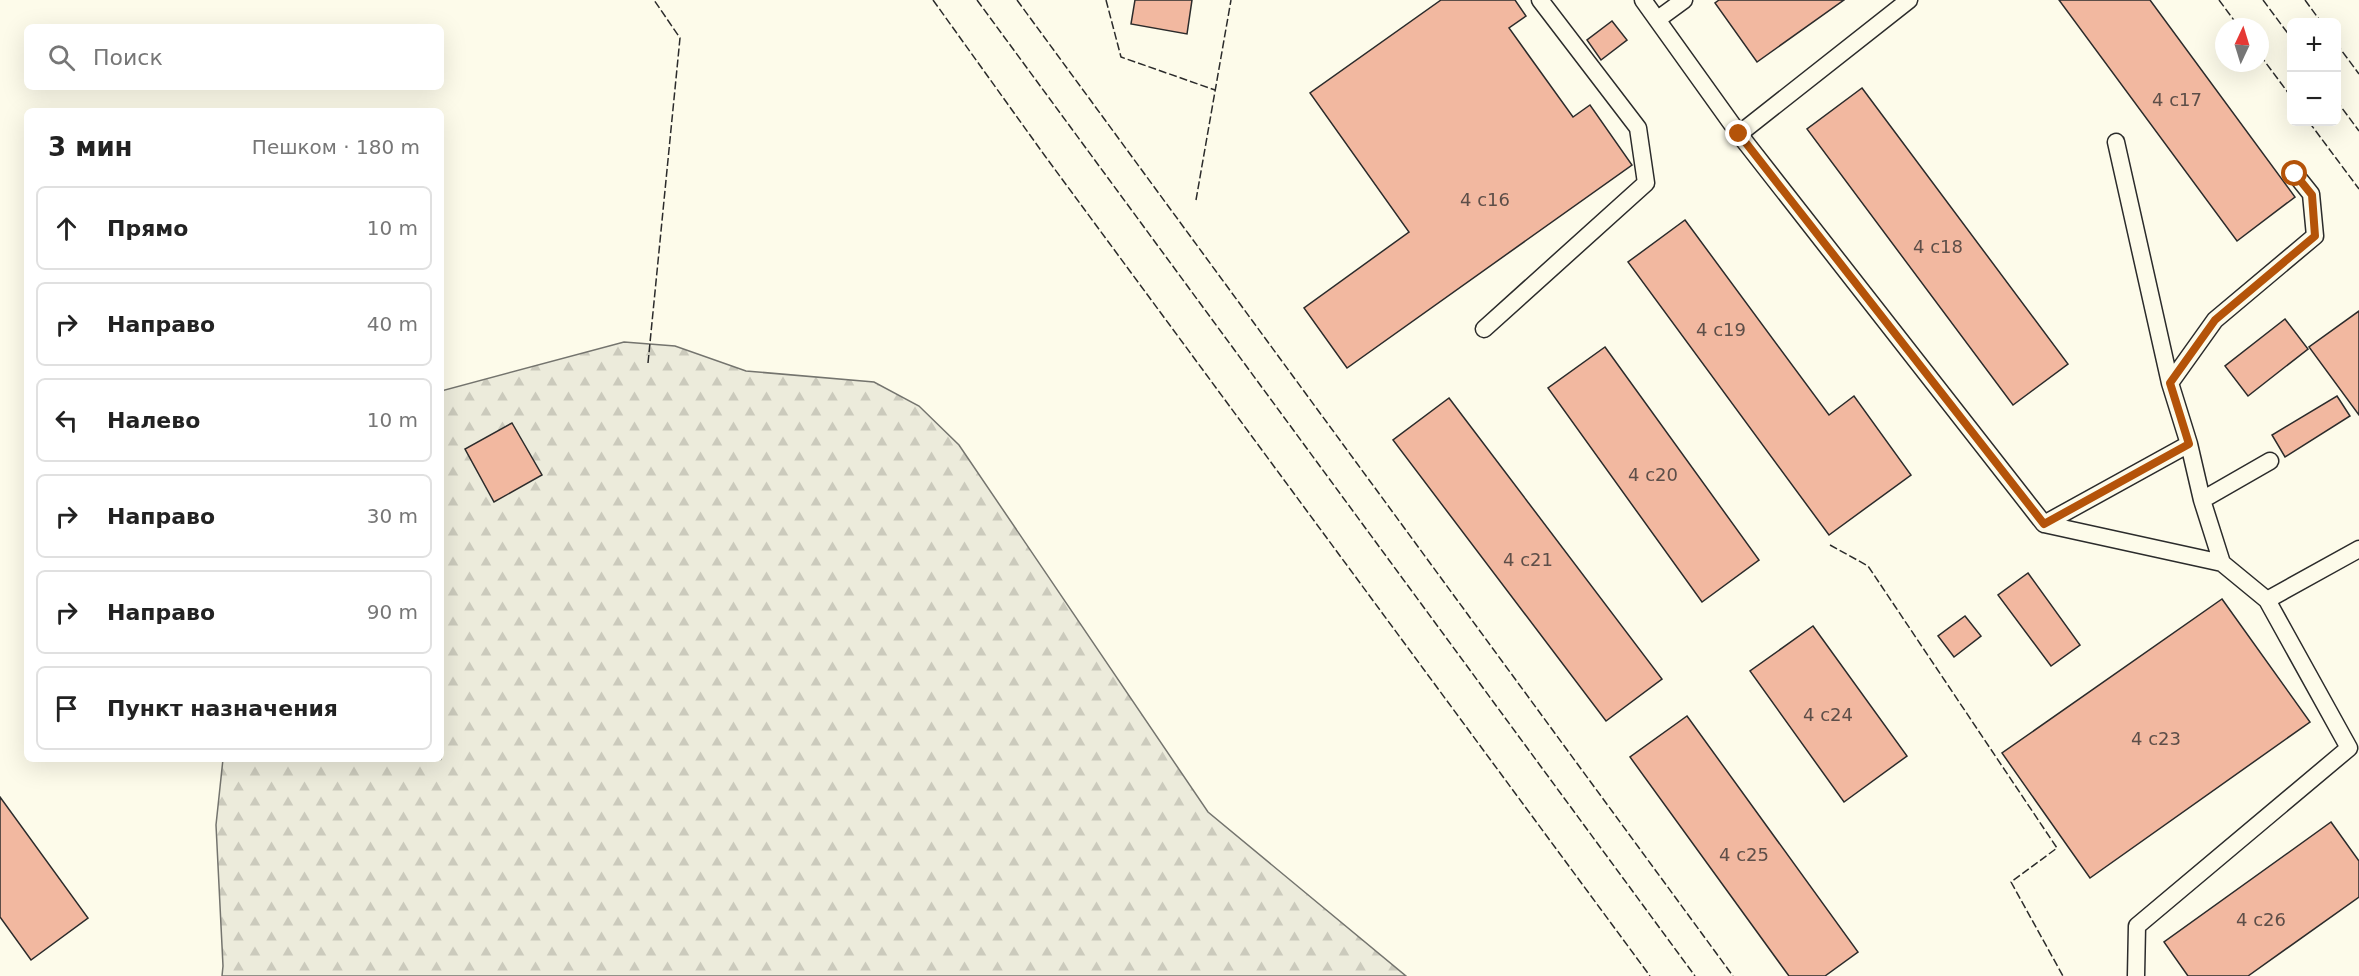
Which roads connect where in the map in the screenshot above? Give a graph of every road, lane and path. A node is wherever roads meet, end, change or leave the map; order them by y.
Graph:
1 (1540, 0) edge
2 (1643, 0) edge
3 (1684, 0) edge
4 (1909, 0) edge
5 (1658, 19) junction
6 (1739, 134) junction
7 (2116, 142) dead end
8 (2295, 174) dead end
9 (1485, 329) dead end
10 (2170, 383) junction
11 (2189, 444) junction
12 (2270, 461) dead end
13 (2202, 500) junction
14 (2044, 524) junction
15 (2359, 549) edge
16 (2222, 563) junction
17 (2267, 600) junction
18 (2136, 976) edge

1 - 9 lane
2 - 5 lane
3 - 5 lane
4 - 6 lane
5 - 6 lane
6 - 14 lane
7 - 10 lane
8 - 10 lane
10 - 11 lane
11 - 13 lane
11 - 14 lane
12 - 13 lane
13 - 16 lane
14 - 16 lane
15 - 17 lane
16 - 17 lane
17 - 18 lane

